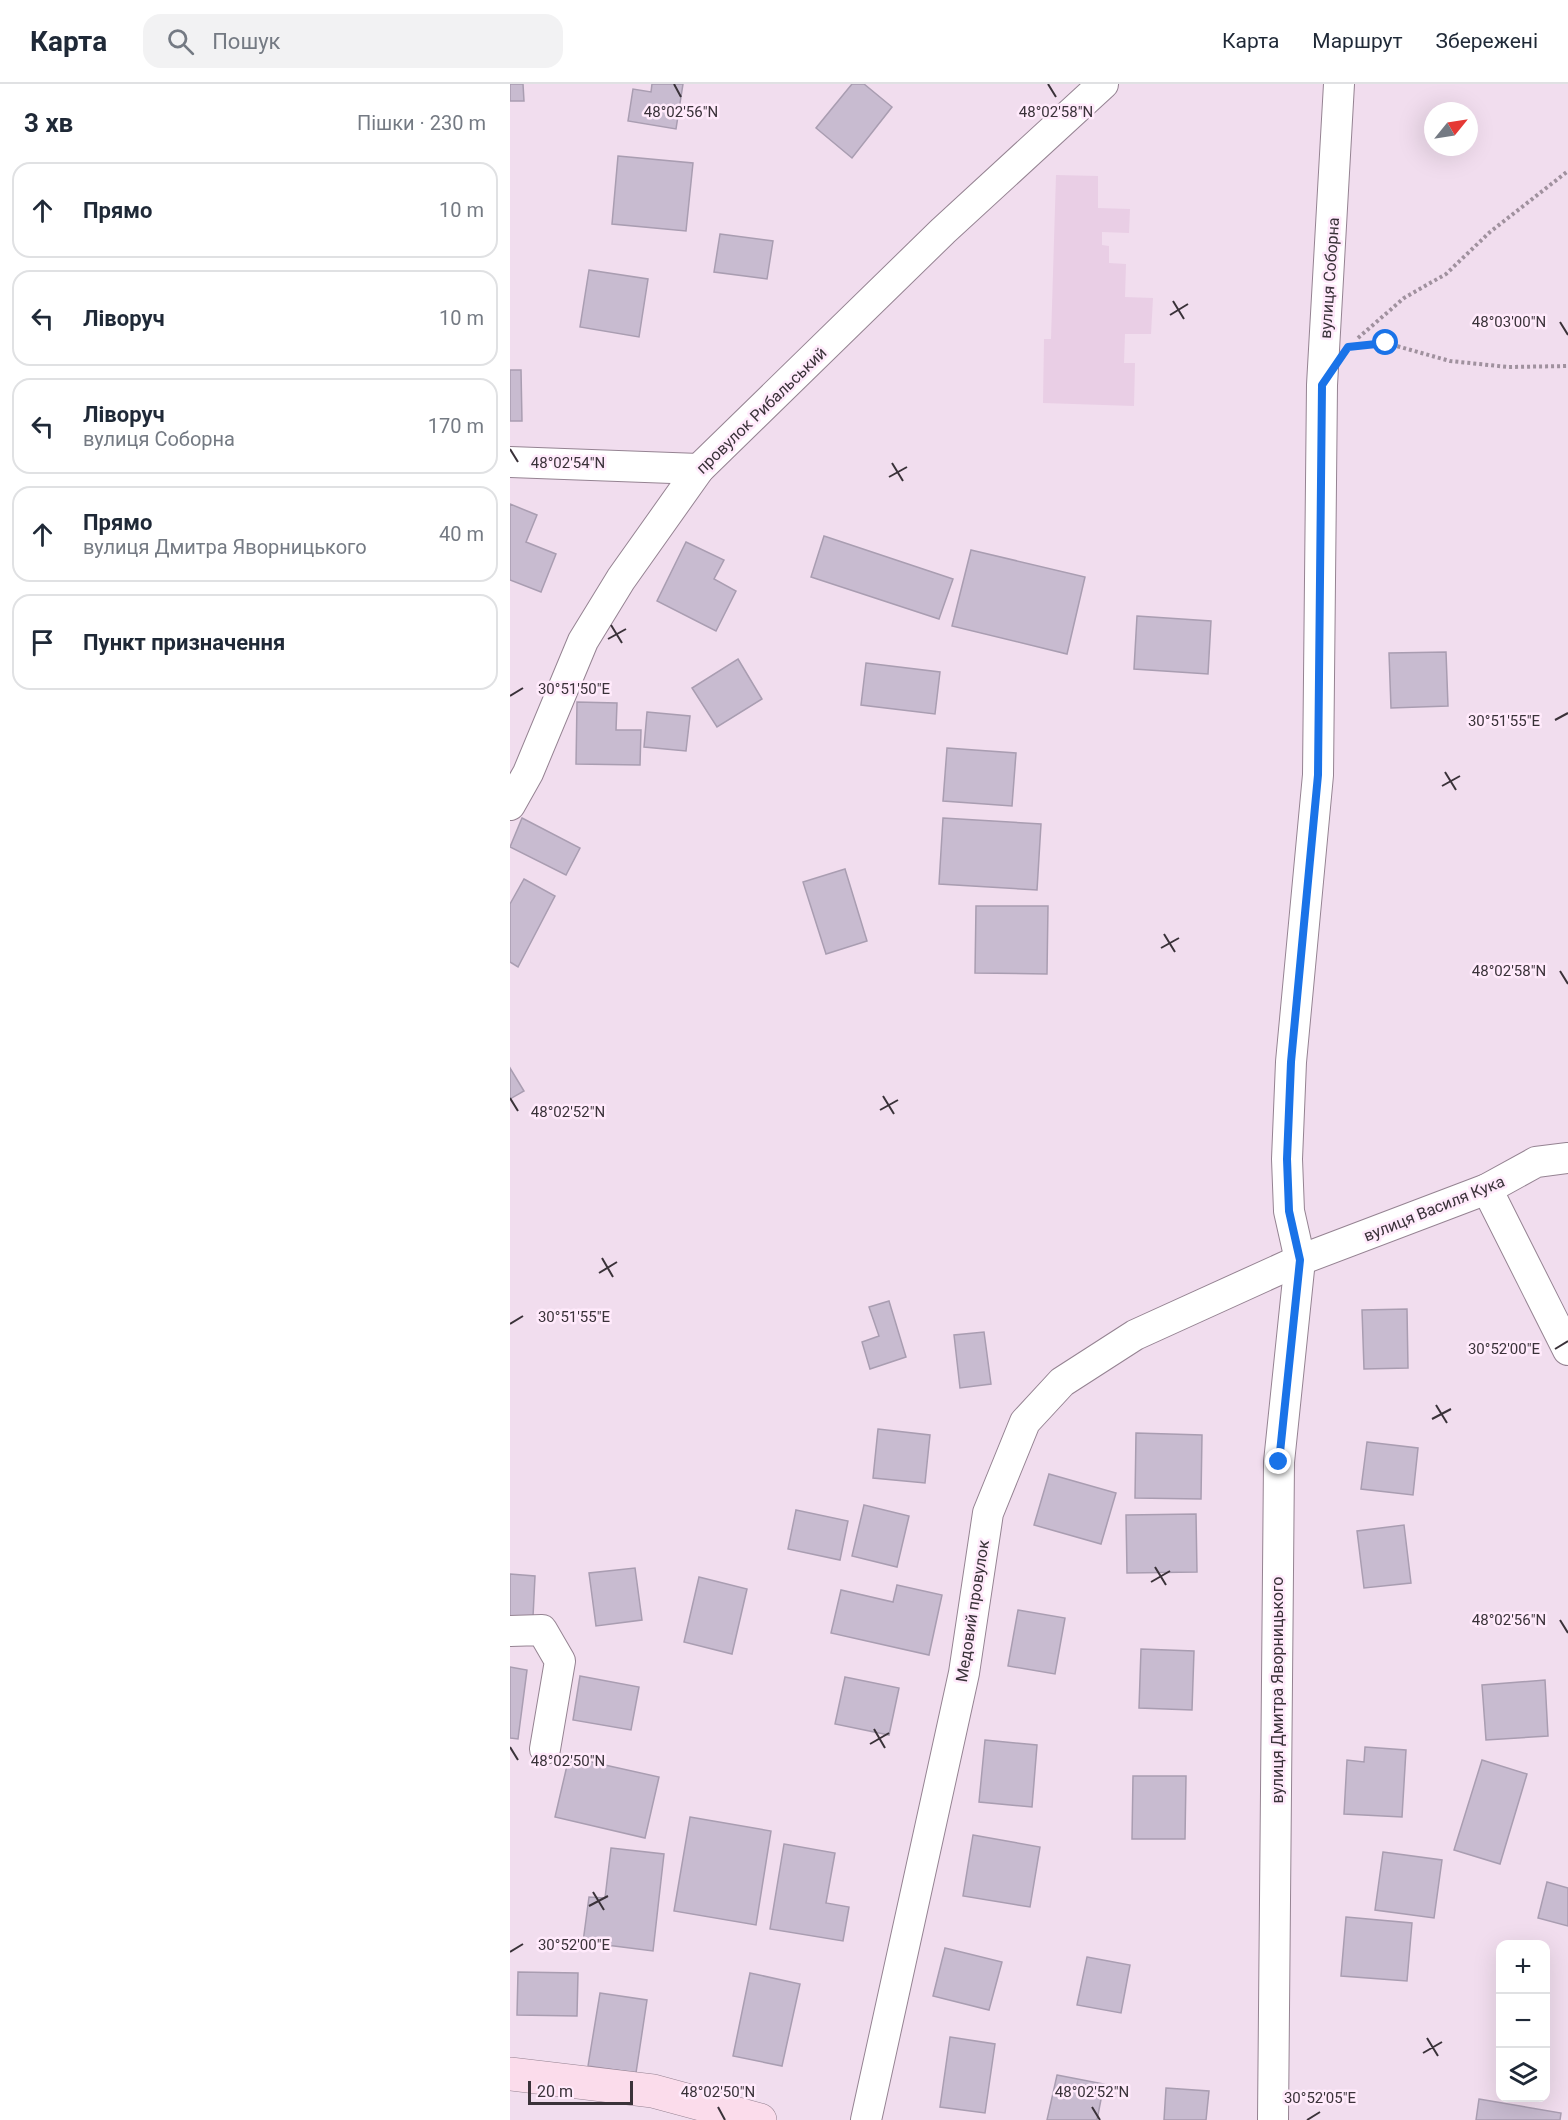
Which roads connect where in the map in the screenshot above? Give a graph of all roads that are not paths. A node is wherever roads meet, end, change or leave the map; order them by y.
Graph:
1 (1103, 84) edge
2 (1339, 84) edge
3 (510, 462) edge
4 (699, 469) junction
5 (510, 805) edge
6 (1568, 1158) edge
7 (1486, 1189) junction
8 (1300, 1260) junction
9 (1568, 1350) edge
10 (510, 1631) edge
11 (545, 1749) dead end
12 (510, 2074) edge
13 (760, 2120) edge
14 (866, 2120) edge
15 (1273, 2120) edge

1 - 4 street, провулок Рибальський
2 - 8 street, вулиця Соборна
3 - 4 street
4 - 5 street, провулок Рибальський
6 - 7 street, вулиця Василя Кука
7 - 8 street, вулиця Василя Кука
7 - 9 street
8 - 14 street, Медовий провулок
8 - 15 street, вулиця Дмитра Яворницького
10 - 11 street
12 - 13 street

